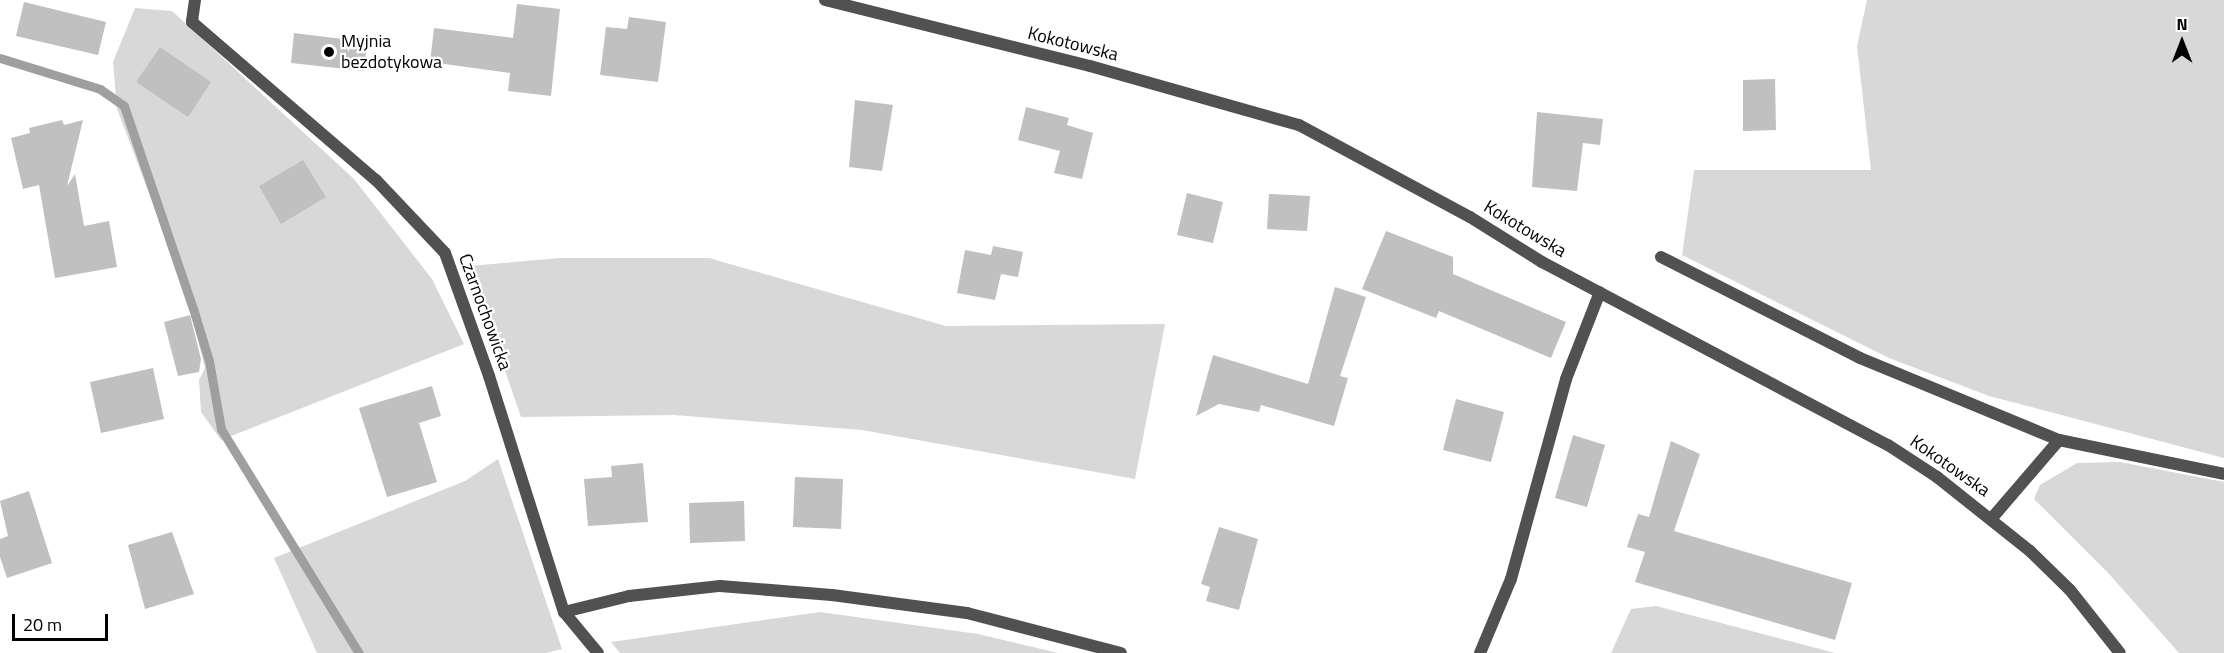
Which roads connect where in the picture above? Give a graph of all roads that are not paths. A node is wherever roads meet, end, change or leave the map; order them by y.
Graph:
1 (195, 0) edge
2 (825, 0) edge
3 (1661, 257) dead end
4 (1600, 292) junction
5 (2059, 440) junction
6 (2224, 474) edge
7 (1992, 518) junction
8 (564, 612) junction
9 (598, 653) edge
10 (1120, 653) edge
11 (1480, 653) edge
12 (2120, 653) edge

1 - 8 street, Czarnochowicka
2 - 4 street, Kokotowska
3 - 5 street
4 - 7 street, Kokotowska
4 - 11 street
5 - 6 street
5 - 7 street
7 - 12 street, Kokotowska
8 - 9 street, Czarnochowicka
8 - 10 street

